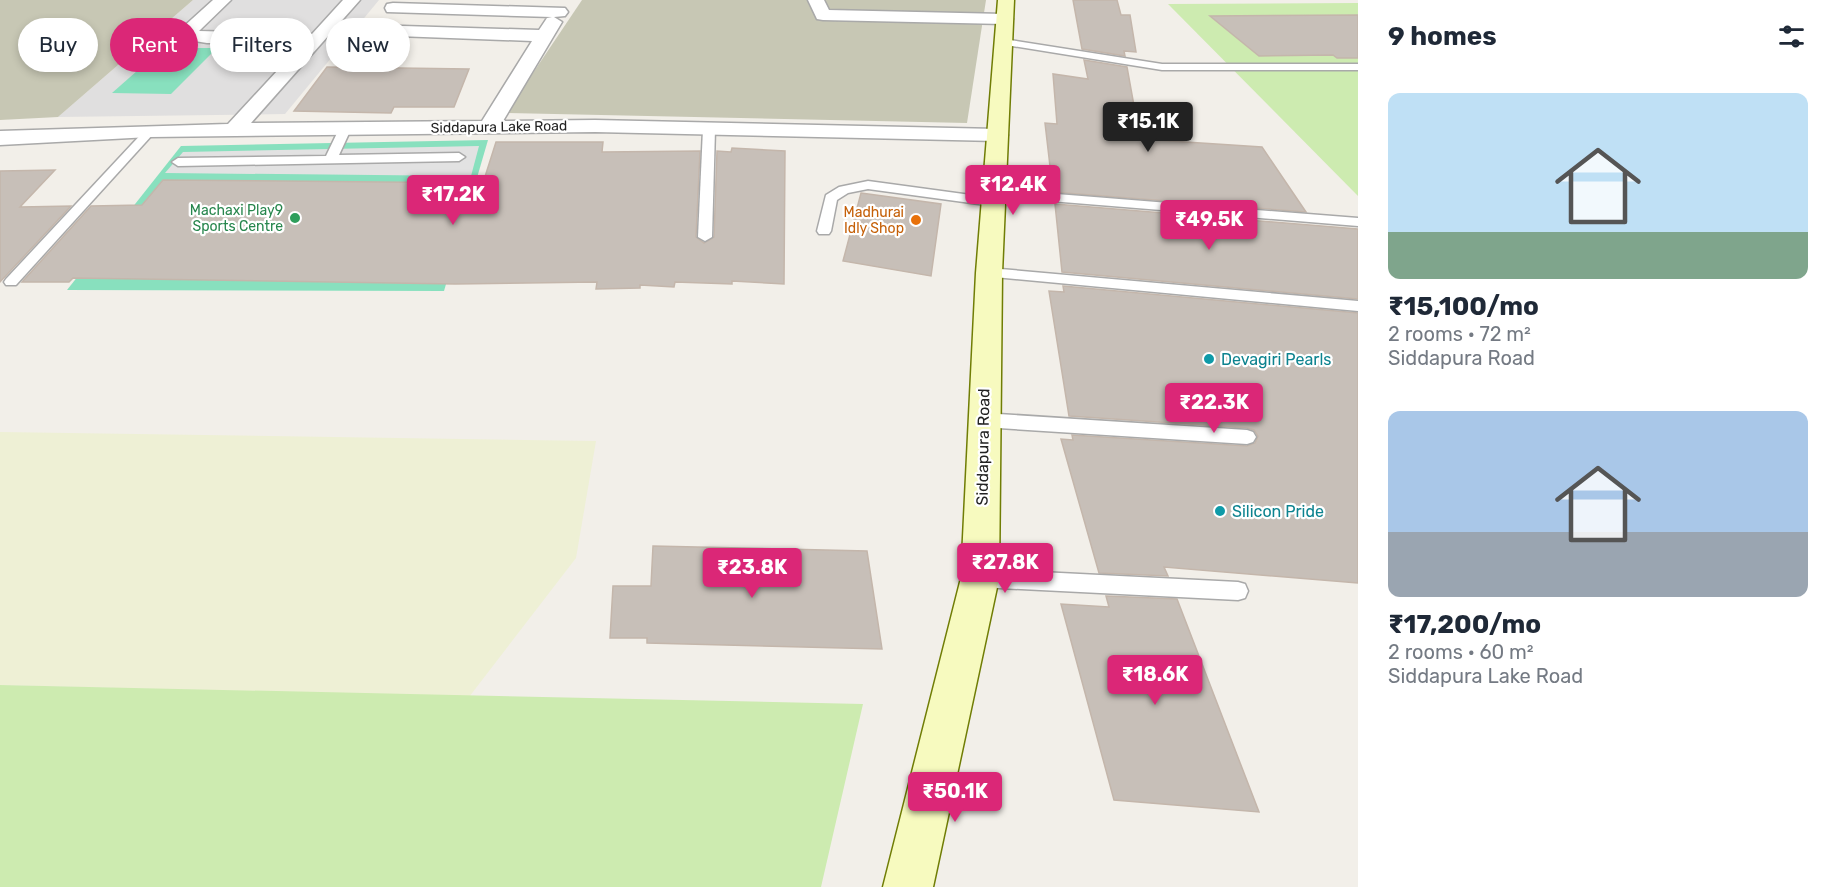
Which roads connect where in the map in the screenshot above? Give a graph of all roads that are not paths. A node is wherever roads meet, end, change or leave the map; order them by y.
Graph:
1 (223, 0) edge
2 (352, 0) edge
3 (816, 0) edge
4 (563, 6) edge
5 (392, 8) dead end
6 (1005, 20) edge
7 (410, 31) edge
8 (544, 36) junction
9 (317, 39) junction
10 (1358, 68) edge
11 (488, 128) junction
12 (345, 129) junction
13 (710, 129) junction
14 (150, 131) junction
15 (233, 131) junction
16 (997, 135) junction
17 (0, 138) edge
18 (459, 157) dead end
19 (331, 159) junction
20 (178, 162) dead end
21 (993, 192) junction
22 (1229, 200) dead end
23 (1358, 222) edge
24 (824, 231) dead end
25 (705, 237) dead end
26 (989, 273) junction
27 (11, 282) dead end
28 (1358, 306) edge
29 (983, 420) junction
30 (1247, 437) dead end
31 (980, 578) junction
32 (1238, 591) dead end
33 (908, 887) edge

1 - 9 street
2 - 9 street
3 - 6 street
4 - 5 street
4 - 8 street
6 - 10 lane
6 - 16 street, Siddapura Road
7 - 8 street
8 - 11 street
9 - 15 street
11 - 12 street, Siddapura Lake Road
11 - 13 street, Siddapura Lake Road
12 - 15 street, Siddapura Lake Road
12 - 19 lane
13 - 16 street, Siddapura Lake Road
13 - 25 lane
14 - 15 street, Siddapura Lake Road
14 - 17 street, Siddapura Lake Road
14 - 27 lane
16 - 21 street, Siddapura Road
18 - 19 lane
19 - 20 lane
21 - 22 lane
21 - 23 lane
21 - 24 lane
21 - 26 street, Siddapura Road
26 - 28 lane
26 - 29 street, Siddapura Road
29 - 30 lane
29 - 31 street, Siddapura Road
31 - 32 lane
31 - 33 street, Siddapura Road

